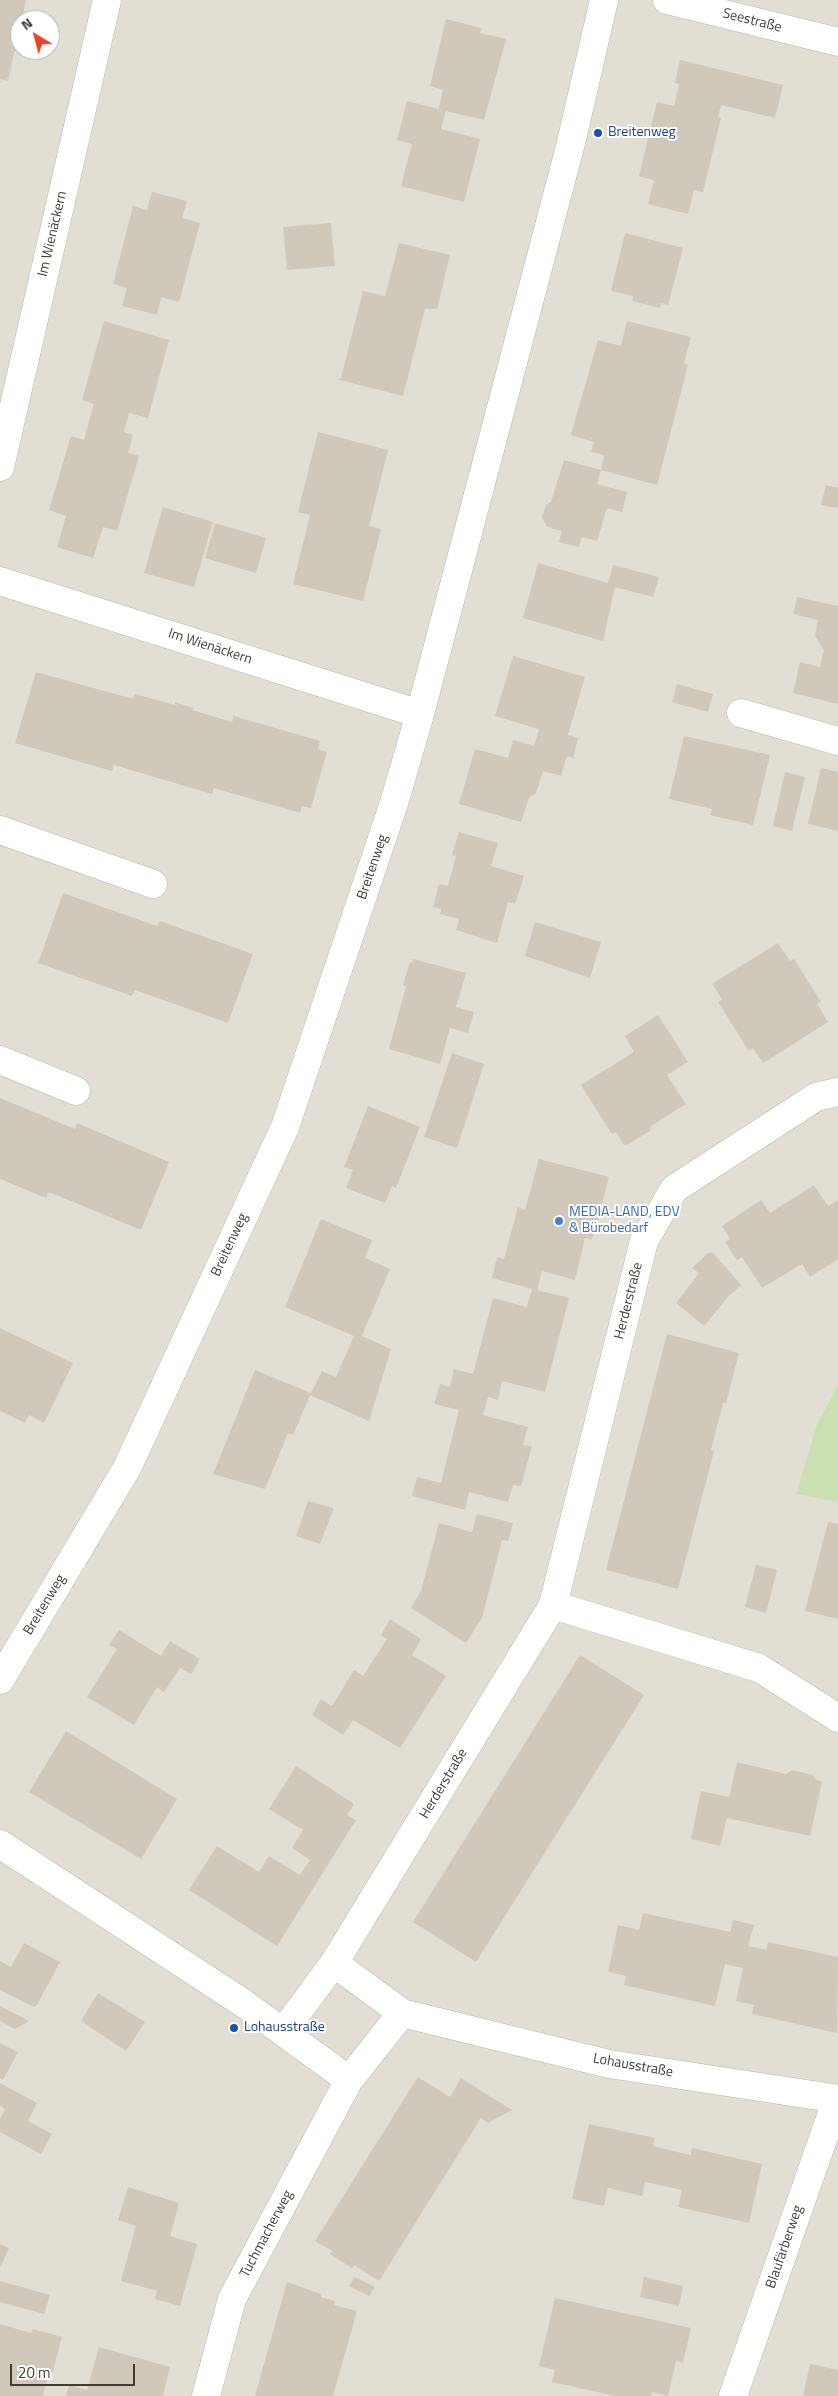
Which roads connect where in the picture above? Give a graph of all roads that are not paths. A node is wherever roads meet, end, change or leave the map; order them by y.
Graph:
1 (107, 0) edge
2 (604, 0) edge
3 (667, 0) edge
4 (838, 42) edge
5 (0, 467) edge
6 (0, 581) edge
7 (741, 713) dead end
8 (420, 714) junction
9 (838, 740) edge
10 (0, 830) edge
11 (152, 884) dead end
12 (0, 1060) edge
13 (76, 1091) dead end
14 (838, 1092) edge
15 (554, 1605) junction
16 (0, 1680) edge
17 (838, 1718) edge
18 (0, 1844) edge
19 (334, 1963) junction
20 (402, 2013) junction
21 (282, 2032) junction
22 (349, 2080) junction
23 (838, 2099) edge
24 (206, 2396) edge
25 (733, 2396) edge

1 - 5 street, Im Wienäckern
2 - 8 street, Breitenweg
3 - 4 street, Seestraße
6 - 8 street, Im Wienäckern
7 - 9 street
8 - 16 street, Breitenweg
10 - 11 street
12 - 13 street
14 - 15 street, Herderstraße
15 - 17 street
15 - 19 street, Herderstraße
18 - 21 street
19 - 20 street, Lohausstraße
19 - 21 street
20 - 22 street
20 - 23 street, Lohausstraße
21 - 22 street
22 - 24 street, Tuchmacherweg
23 - 25 street, Blaufärberweg

